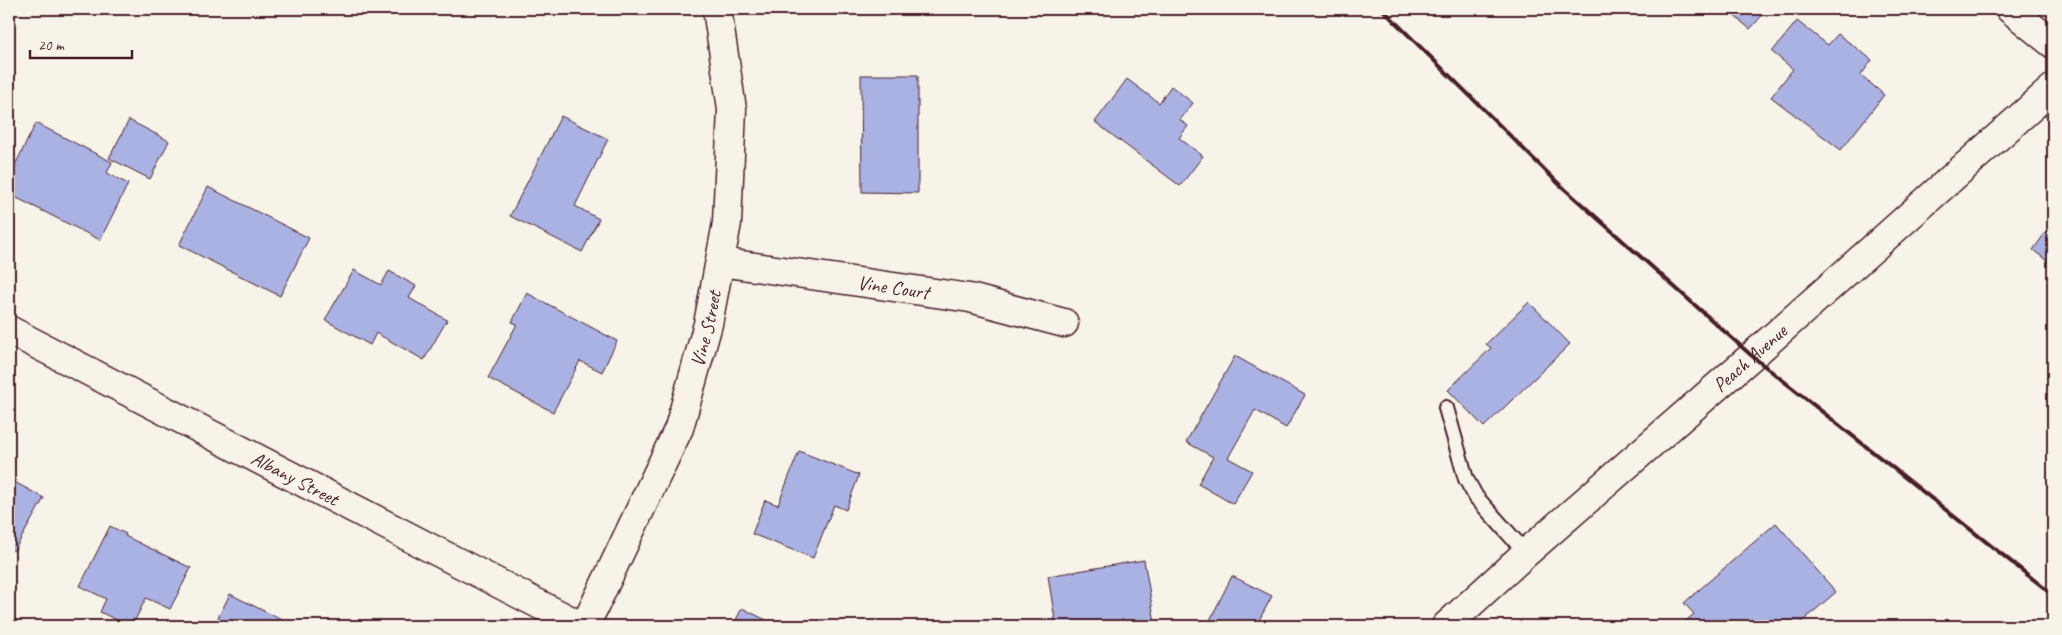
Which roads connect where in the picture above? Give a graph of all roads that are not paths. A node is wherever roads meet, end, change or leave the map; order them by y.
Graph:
1 (717, 9) edge
2 (2010, 9) edge
3 (2053, 44) edge
4 (2053, 88) edge
5 (720, 262) junction
6 (1064, 323) dead end
7 (9, 330) edge
8 (1446, 408) dead end
9 (1526, 553) junction
10 (583, 626) edge
11 (1446, 626) edge

1 - 5 street, Vine Street
2 - 3 street
4 - 9 street, Peach Avenue
5 - 6 street, Vine Court
5 - 10 street, Vine Street
7 - 10 street, Albany Street
8 - 9 lane
9 - 11 street, Peach Avenue

